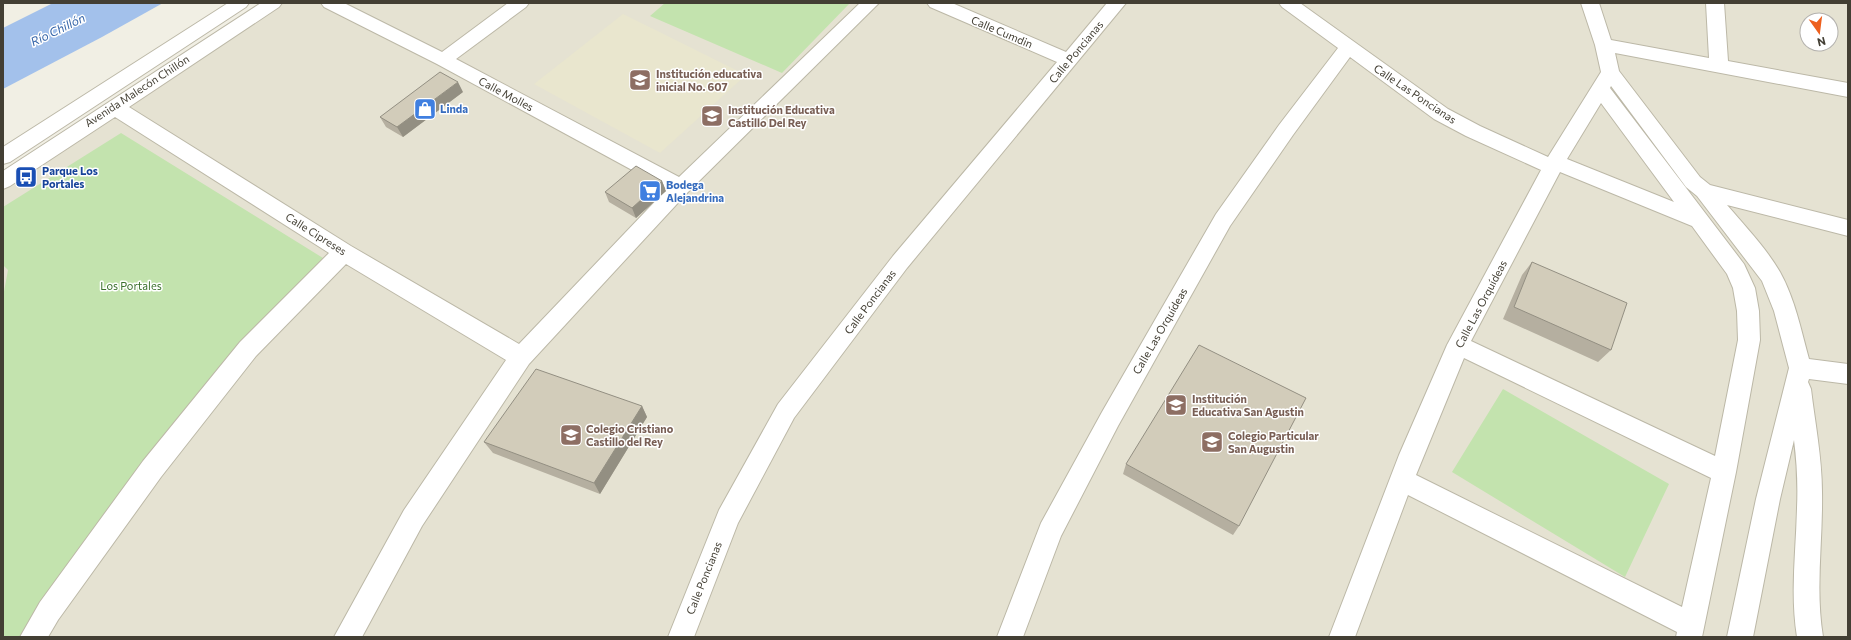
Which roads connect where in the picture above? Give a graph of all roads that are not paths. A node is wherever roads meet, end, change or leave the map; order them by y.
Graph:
1 (240, 3) edge
2 (273, 3) edge
3 (330, 3) edge
4 (520, 3) edge
5 (870, 3) edge
6 (936, 3) edge
7 (1117, 3) edge
8 (1288, 3) edge
9 (1590, 3) edge
10 (1714, 3) edge
11 (1604, 45) junction
12 (1348, 47) junction
13 (443, 60) junction
14 (1068, 60) junction
15 (1719, 66) junction
16 (1605, 80) junction
17 (1848, 90) edge
18 (114, 106) junction
19 (3, 157) edge
20 (1554, 164) junction
21 (3, 181) edge
22 (681, 187) junction
23 (1704, 191) junction
24 (1700, 221) junction
25 (1848, 228) edge
26 (344, 252) junction
27 (1458, 346) junction
28 (521, 357) junction
29 (1799, 371) junction
30 (1848, 374) edge
31 (1724, 472) junction
32 (1402, 480) junction
33 (1691, 631) edge
34 (33, 637) edge
35 (347, 637) edge
36 (681, 637) edge
37 (1010, 637) edge
38 (1342, 637) edge
39 (1740, 637) edge
40 (1810, 637) edge

1 - 19 street, Avenida Malecón Chillón
2 - 18 street, Avenida Malecón Chillón
3 - 13 street, Calle Molles
4 - 13 street
5 - 22 street
6 - 14 street, Calle Cumdin
7 - 14 street, Calle Poncianas
8 - 12 street, Calle Las Poncianas
9 - 11 street
10 - 15 street
11 - 15 street
11 - 16 street
12 - 20 street, Calle Las Poncianas
12 - 37 street, Calle Las Orquídeas
13 - 22 street, Calle Molles
14 - 36 street, Calle Poncianas
15 - 17 street
16 - 20 street, Calle Las Orquídeas
16 - 23 street
16 - 24 street
18 - 21 street, Avenida Malecón Chillón
18 - 26 street, Calle Cipreses
20 - 24 street, Calle Las Poncianas
20 - 27 street, Calle Las Orquídeas
22 - 28 street
23 - 25 street
23 - 29 street
24 - 31 street
26 - 28 street, Calle Cipreses
26 - 34 street
27 - 31 street
27 - 32 street, Calle Las Orquídeas
28 - 35 street
29 - 30 street
29 - 39 street
29 - 40 street
31 - 33 street
32 - 33 street
32 - 38 street, Calle Las Orquídeas

